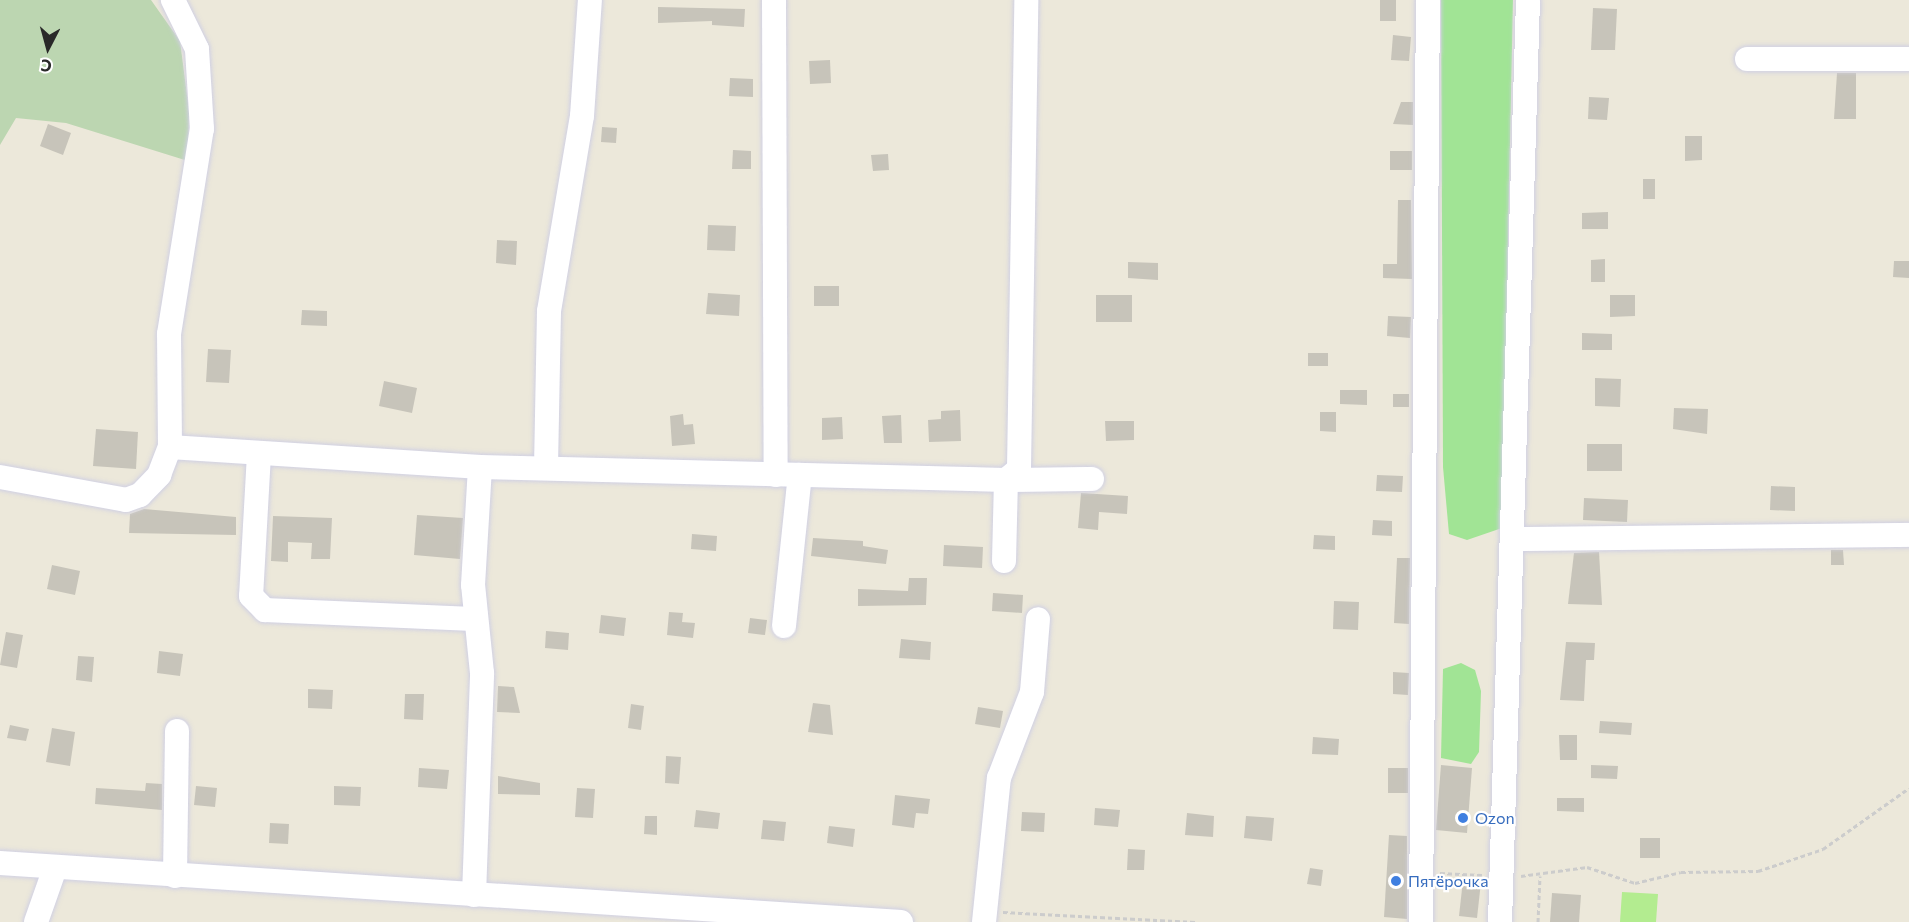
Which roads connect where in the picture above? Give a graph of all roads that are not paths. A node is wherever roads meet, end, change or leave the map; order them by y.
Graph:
1 (173, 0) edge
2 (590, 0) edge
3 (774, 0) edge
4 (1026, 0) edge
5 (1428, 0) edge
6 (1528, 0) edge
7 (1747, 58) dead end
8 (1909, 59) edge
9 (170, 447) junction
10 (259, 454) junction
11 (480, 467) junction
12 (546, 467) junction
13 (776, 475) junction
14 (800, 475) junction
15 (0, 477) edge
16 (1092, 479) dead end
17 (1006, 480) junction
18 (1909, 535) edge
19 (1515, 539) junction
20 (1004, 561) dead end
21 (1038, 618) dead end
22 (473, 620) junction
23 (784, 626) dead end
24 (177, 731) dead end
25 (0, 863) edge
26 (55, 868) junction
27 (175, 876) junction
28 (474, 895) junction
29 (985, 916) edge
30 (36, 922) edge
31 (901, 922) edge
32 (1421, 922) edge
33 (1500, 922) edge

1 - 9 street
2 - 12 street
3 - 13 street
4 - 17 street
5 - 32 street
6 - 19 street
7 - 8 street
9 - 10 street
9 - 15 street
10 - 11 street
10 - 22 street
11 - 12 street
11 - 22 street
12 - 13 street
13 - 14 street
14 - 17 street
14 - 23 street
16 - 17 street
17 - 20 street
18 - 19 street
19 - 33 street
21 - 29 street
22 - 28 street
24 - 27 street
25 - 26 street
26 - 27 street
26 - 30 street
27 - 28 street
28 - 31 street

